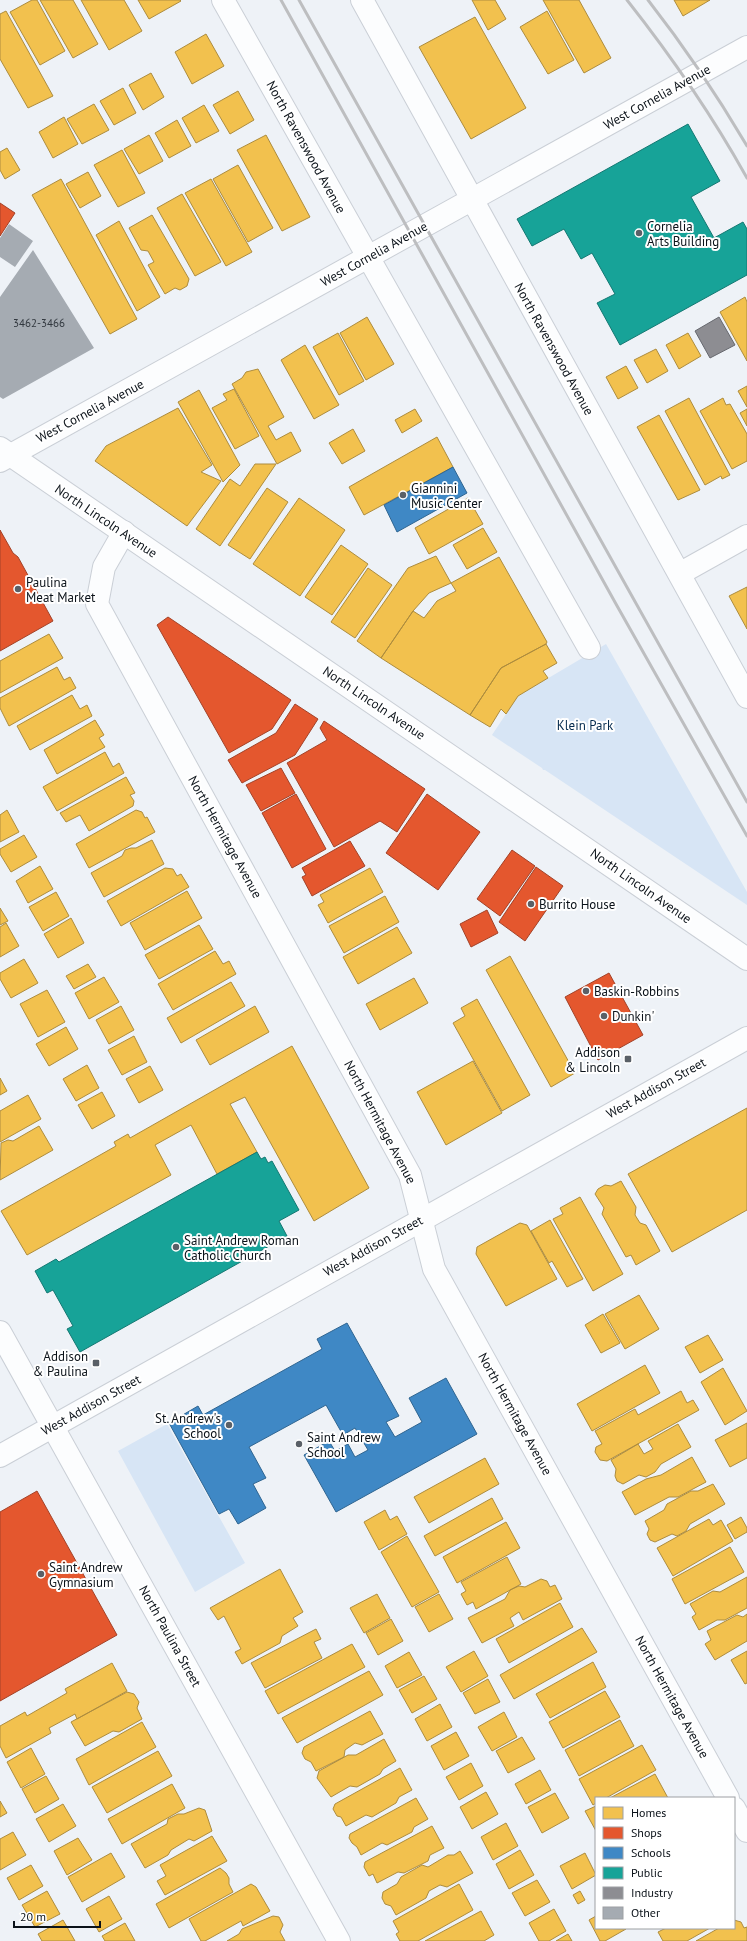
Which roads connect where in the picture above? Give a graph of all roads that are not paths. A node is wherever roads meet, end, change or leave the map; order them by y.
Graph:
1 (224, 0) edge
2 (362, 0) edge
3 (747, 47) edge
4 (472, 200) junction
5 (368, 258) junction
6 (3, 454) edge
7 (124, 532) junction
8 (747, 536) edge
9 (679, 574) junction
10 (589, 648) dead end
11 (747, 697) edge
12 (747, 959) edge
13 (747, 1038) edge
14 (422, 1219) junction
15 (0, 1332) edge
16 (52, 1427) junction
17 (0, 1456) edge
18 (727, 1797) edge
19 (735, 1810) edge
20 (747, 1831) edge
21 (339, 1941) edge

1 - 5 street, North Ravenswood Avenue
2 - 4 street, North Ravenswood Avenue
3 - 4 street, West Cornelia Avenue
4 - 5 street, West Cornelia Avenue
4 - 9 street, North Ravenswood Avenue
5 - 6 street, West Cornelia Avenue
5 - 10 street, North Ravenswood Avenue
6 - 7 street, North Lincoln Avenue
7 - 12 street, North Lincoln Avenue
7 - 14 street, North Hermitage Avenue
8 - 9 street
9 - 11 street, North Ravenswood Avenue
13 - 14 street, West Addison Street
14 - 16 street, West Addison Street
14 - 18 street, North Hermitage Avenue
15 - 16 street, North Paulina Street
16 - 17 street, West Addison Street
16 - 21 street, North Paulina Street
19 - 20 street

